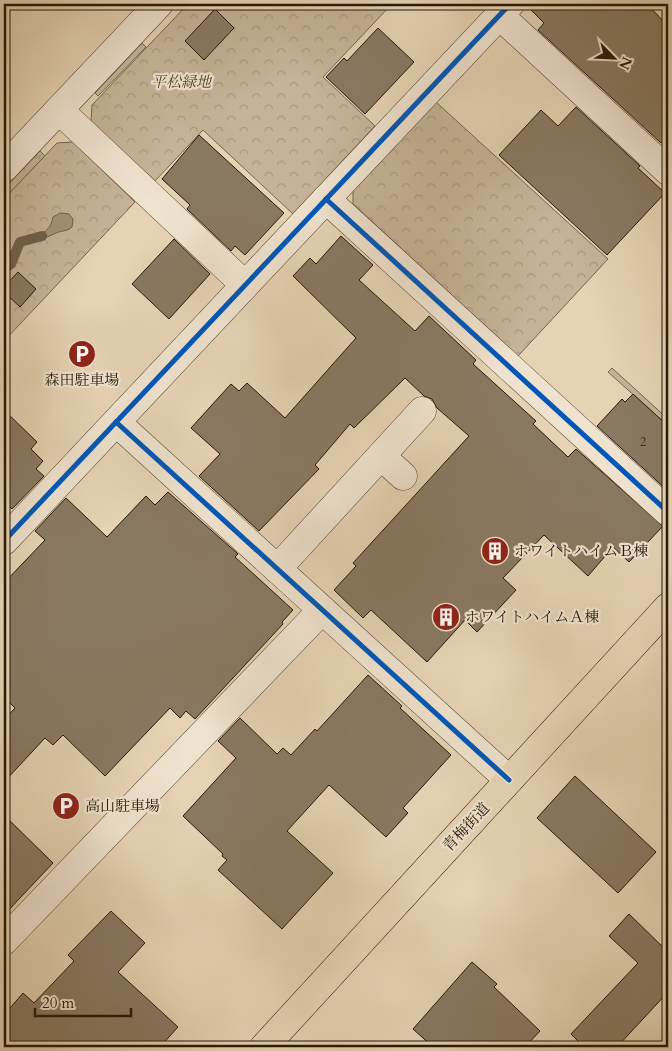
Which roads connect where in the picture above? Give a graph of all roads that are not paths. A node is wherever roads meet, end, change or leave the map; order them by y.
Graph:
1 (159, 4) edge
2 (504, 9) edge
3 (59, 110) junction
4 (4, 168) edge
5 (668, 171) edge
6 (326, 199) junction
7 (245, 285) junction
8 (422, 411) dead end
9 (116, 422) junction
10 (381, 456) junction
11 (403, 476) dead end
12 (668, 512) edge
13 (4, 541) edge
14 (277, 569) junction
15 (668, 607) edge
16 (322, 610) junction
17 (509, 780) junction
18 (6, 934) edge
19 (264, 1047) edge

1 - 3 street
2 - 5 street
2 - 6 street
3 - 4 street
3 - 7 street
6 - 7 street
6 - 12 street
7 - 9 street
8 - 10 street
9 - 13 street
9 - 14 street
10 - 11 street
10 - 14 street
14 - 16 street
15 - 17 main road, 青梅街道
16 - 17 street
16 - 18 street
17 - 19 main road, 青梅街道

